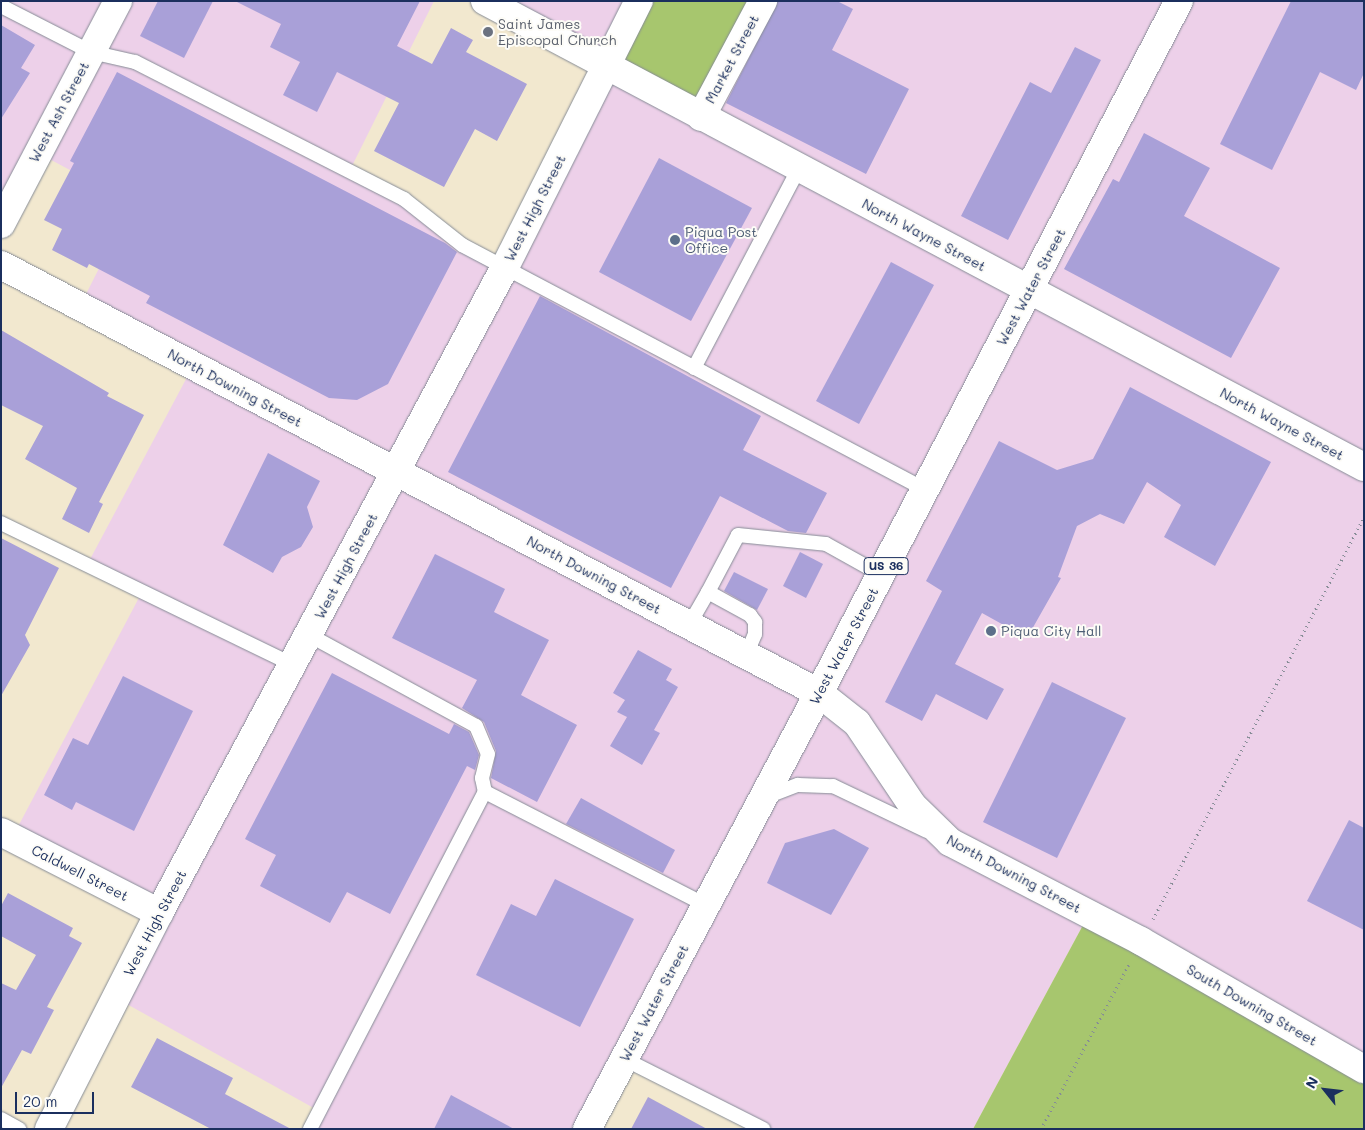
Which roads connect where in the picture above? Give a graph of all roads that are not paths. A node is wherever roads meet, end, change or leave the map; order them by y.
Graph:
1 (118, 1) edge
2 (485, 1) edge
3 (639, 1) edge
4 (763, 1) edge
5 (1179, 1) edge
6 (1, 6) edge
7 (91, 52) junction
8 (606, 65) junction
9 (701, 117) junction
10 (799, 168) junction
11 (1, 224) edge
12 (1, 265) edge
13 (505, 267) junction
14 (1030, 291) junction
15 (694, 368) junction
16 (1364, 467) edge
17 (396, 472) junction
18 (924, 489) junction
19 (1, 523) edge
20 (882, 575) junction
21 (708, 592) junction
22 (689, 625) junction
23 (309, 635) junction
24 (746, 655) junction
25 (293, 665) junction
26 (819, 694) junction
27 (484, 792) junction
28 (762, 798) junction
29 (1, 832) edge
30 (950, 842) junction
31 (706, 905) junction
32 (159, 914) junction
33 (1141, 941) joint
34 (624, 1059) junction
35 (1364, 1069) edge
36 (1, 1119) edge
37 (20, 1129) edge
38 (49, 1129) edge
39 (310, 1129) edge
40 (587, 1129) edge
41 (763, 1129) edge

1 - 7 street, West Ash Street
2 - 8 street, North Wayne Street
3 - 8 street, West High Street
4 - 9 street, Market Street
5 - 14 street, West Water Street / US 36
6 - 7 lane
7 - 11 street, West Ash Street
7 - 13 lane
8 - 9 street, North Wayne Street
8 - 13 street, West High Street
9 - 10 street, North Wayne Street
10 - 14 street, North Wayne Street
10 - 15 lane
12 - 17 street, North Downing Street
13 - 15 lane
13 - 17 street, West High Street
14 - 16 street, North Wayne Street
14 - 18 street, West Water Street / US 36
15 - 18 lane
17 - 22 street, North Downing Street
17 - 23 street, West High Street
18 - 20 street, West Water Street / US 36
19 - 25 lane
20 - 21 lane
20 - 26 street, West Water Street / US 36
21 - 22 lane
21 - 24 lane
22 - 24 street, North Downing Street
23 - 25 street, West High Street
23 - 27 lane
24 - 26 street, North Downing Street
25 - 32 street, West High Street
26 - 28 street, West Water Street / US 36
26 - 30 street, North Downing Street
27 - 31 lane
27 - 39 lane
28 - 30 lane
28 - 31 street, West Water Street / US 36
29 - 32 street, Caldwell Street
30 - 33 street, North Downing Street
31 - 34 street, West Water Street / US 36
32 - 38 street, West High Street
33 - 35 street, South Downing Street
34 - 40 street, West Water Street / US 36
34 - 41 lane
36 - 37 lane

